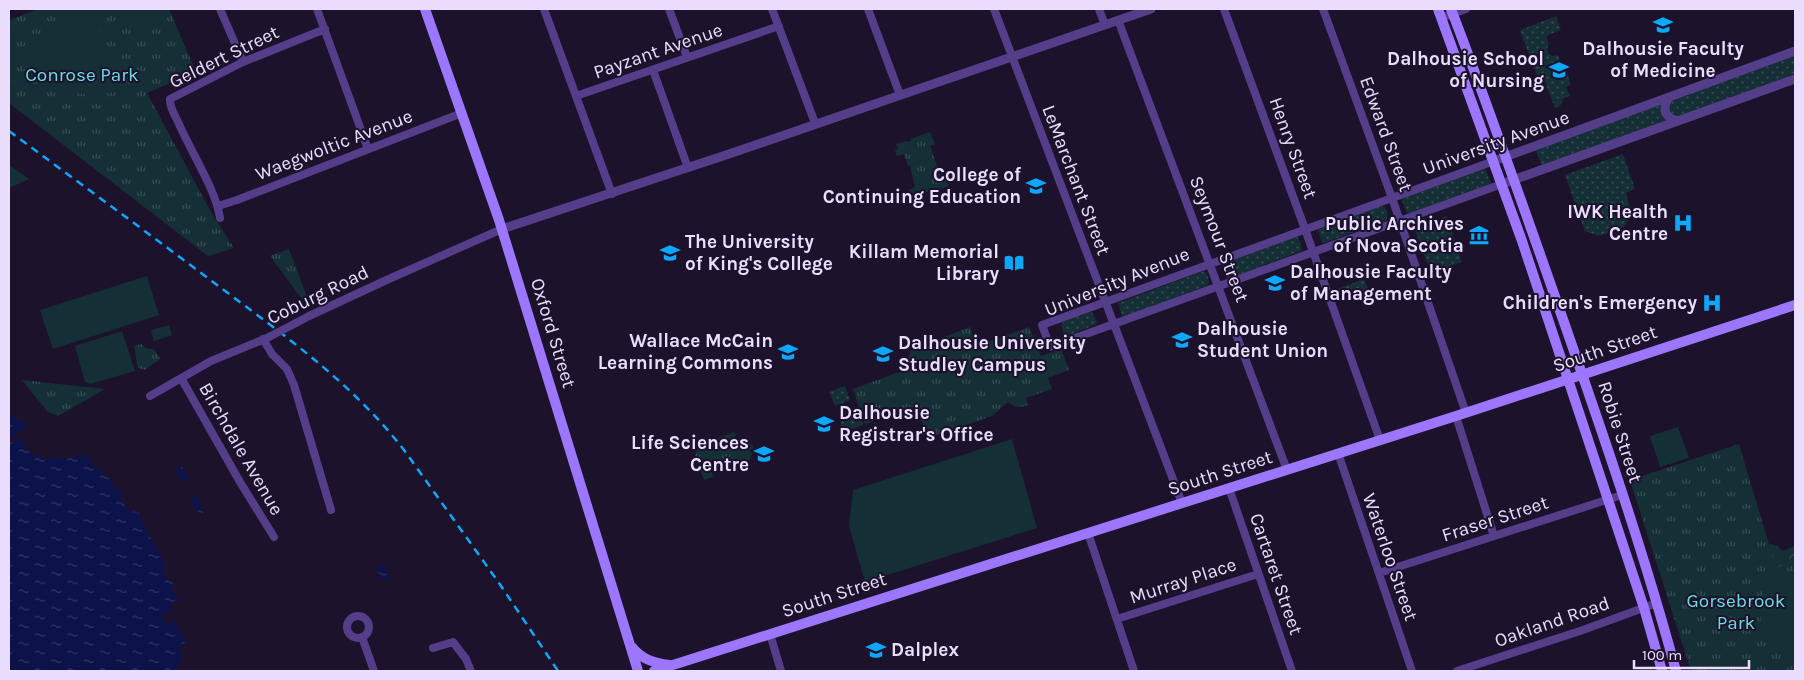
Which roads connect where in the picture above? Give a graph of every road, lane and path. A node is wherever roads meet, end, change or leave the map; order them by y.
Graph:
1 (220, 9) edge
2 (317, 9) edge
3 (425, 9) edge
4 (544, 9) edge
5 (669, 9) edge
6 (772, 9) edge
7 (868, 9) edge
8 (994, 9) edge
9 (1099, 9) edge
10 (1150, 9) edge
11 (1224, 9) edge
12 (1323, 9) edge
13 (1466, 9) edge
14 (1452, 11) edge
15 (1440, 13) edge
16 (1118, 20) junction
17 (1105, 25) junction
18 (779, 26) junction
19 (325, 29) junction
20 (1795, 51) edge
21 (1011, 56) junction
22 (687, 58) junction
23 (243, 62) junction
24 (653, 70) junction
25 (1795, 78) edge
26 (900, 95) junction
27 (576, 96) junction
28 (1668, 97) junction
29 (462, 114) junction
30 (1677, 121) junction
31 (816, 123) junction
32 (368, 149) junction
33 (1506, 156) junction
34 (1494, 161) junction
35 (688, 168) junction
36 (1514, 180) junction
37 (1502, 184) junction
38 (612, 194) junction
39 (1392, 198) junction
40 (218, 206) junction
41 (220, 218) dead end
42 (1400, 221) junction
43 (502, 229) junction
44 (1305, 229) junction
45 (1314, 252) junction
46 (1211, 263) junction
47 (1219, 286) junction
48 (1105, 302) junction
49 (1795, 305) edge
50 (1113, 324) junction
51 (265, 338) junction
52 (1582, 376) junction
53 (181, 378) junction
54 (1568, 380) junction
55 (150, 396) dead end
56 (1461, 414) junction
57 (1380, 440) junction
58 (1338, 454) junction
59 (1287, 470) junction
60 (1229, 488) junction
61 (1622, 495) junction
62 (1608, 499) junction
63 (1182, 503) junction
64 (331, 510) dead end
65 (1088, 533) junction
66 (1494, 536) junction
67 (274, 537) dead end
68 (1378, 573) junction
69 (1258, 574) junction
70 (1658, 603) junction
71 (1644, 608) junction
72 (1117, 619) junction
73 (770, 634) junction
74 (362, 637) dead end
75 (629, 644) junction
76 (433, 648) dead end
77 (672, 665) junction
78 (374, 671) edge
79 (471, 671) edge
80 (638, 671) edge
81 (654, 671) edge
82 (781, 671) edge
83 (1134, 671) edge
84 (1292, 671) edge
85 (1412, 671) edge
86 (1456, 671) edge
87 (1662, 671) edge
88 (1676, 671) edge

1 - 23 street
2 - 19 street
3 - 29 main road, Oxford Street
4 - 27 street
5 - 22 street
6 - 18 street
7 - 26 street
8 - 21 street, LeMarchant Street
9 - 17 street
10 - 16 street
11 - 44 street, Henry Street
12 - 39 street, Edward Street
13 - 14 street
14 - 15 street
14 - 33 main road, Robie Street
15 - 34 main road, Robie Street
16 - 17 street
16 - 46 street, Seymour Street
17 - 21 street
18 - 22 street, Payzant Avenue
18 - 31 street
19 - 23 street, Geldert Street
19 - 32 street
20 - 28 street, University Avenue
21 - 26 street
21 - 48 street, LeMarchant Street
22 - 24 street, Payzant Avenue
23 - 40 street, Geldert Street
24 - 27 street, Payzant Avenue
24 - 35 street
25 - 30 street, University Avenue
26 - 31 street
27 - 38 street
28 - 30 street
28 - 33 street, University Avenue
29 - 32 street, Waegwoltic Avenue
29 - 43 main road, Oxford Street
30 - 36 street, University Avenue
31 - 35 street
32 - 40 street, Waegwoltic Avenue
33 - 34 street, University Avenue
33 - 36 main road, Robie Street
34 - 37 main road, Robie Street
34 - 39 street, University Avenue
35 - 38 street
36 - 37 street, University Avenue
36 - 52 main road, Robie Street
37 - 42 street, University Avenue
37 - 54 main road, Robie Street
38 - 43 street
39 - 42 street, Edward Street
39 - 44 street, University Avenue
40 - 41 street
42 - 45 street, University Avenue
42 - 56 street, Edward Street
43 - 51 street, Coburg Road, bridge
43 - 75 main road, Oxford Street
44 - 45 street, Henry Street
44 - 46 street, University Avenue
45 - 47 street, University Avenue
45 - 57 street, Henry Street
46 - 47 street, Seymour Street
46 - 48 street, University Avenue
47 - 50 street, University Avenue
47 - 59 street, Seymour Street
48 - 50 street, LeMarchant Street
48 - 50 street, University Avenue
49 - 52 main road, South Street
50 - 63 street, LeMarchant Street
51 - 53 street, Coburg Road
51 - 64 street
52 - 54 main road, South Street
52 - 61 main road, Robie Street
53 - 55 street, Coburg Road
53 - 67 street, Birchdale Avenue
54 - 56 main road, South Street
54 - 62 main road, Robie Street
56 - 57 main road, South Street
56 - 66 street, Edward Street
57 - 58 main road, South Street
58 - 59 main road, South Street
58 - 68 street, Waterloo Street
59 - 60 main road, South Street
60 - 63 main road, South Street
60 - 69 street, Cartaret Street
61 - 62 street, Fraser Street
61 - 70 main road, Robie Street
62 - 66 street, Fraser Street
62 - 71 main road, Robie Street
63 - 65 main road, South Street
65 - 72 street
65 - 73 main road, South Street
66 - 68 street, Fraser Street
68 - 85 street, Waterloo Street
69 - 72 street, Murray Place
69 - 84 street, Cartaret Street
70 - 71 street, Oakland Road
70 - 88 main road, Robie Street
71 - 86 street, Oakland Road
71 - 87 main road, Robie Street
72 - 83 street
73 - 77 main road, South Street
73 - 82 street
74 - 78 street
75 - 77 main road
75 - 80 main road, Oxford Street
76 - 79 street
77 - 81 main road, South Street

